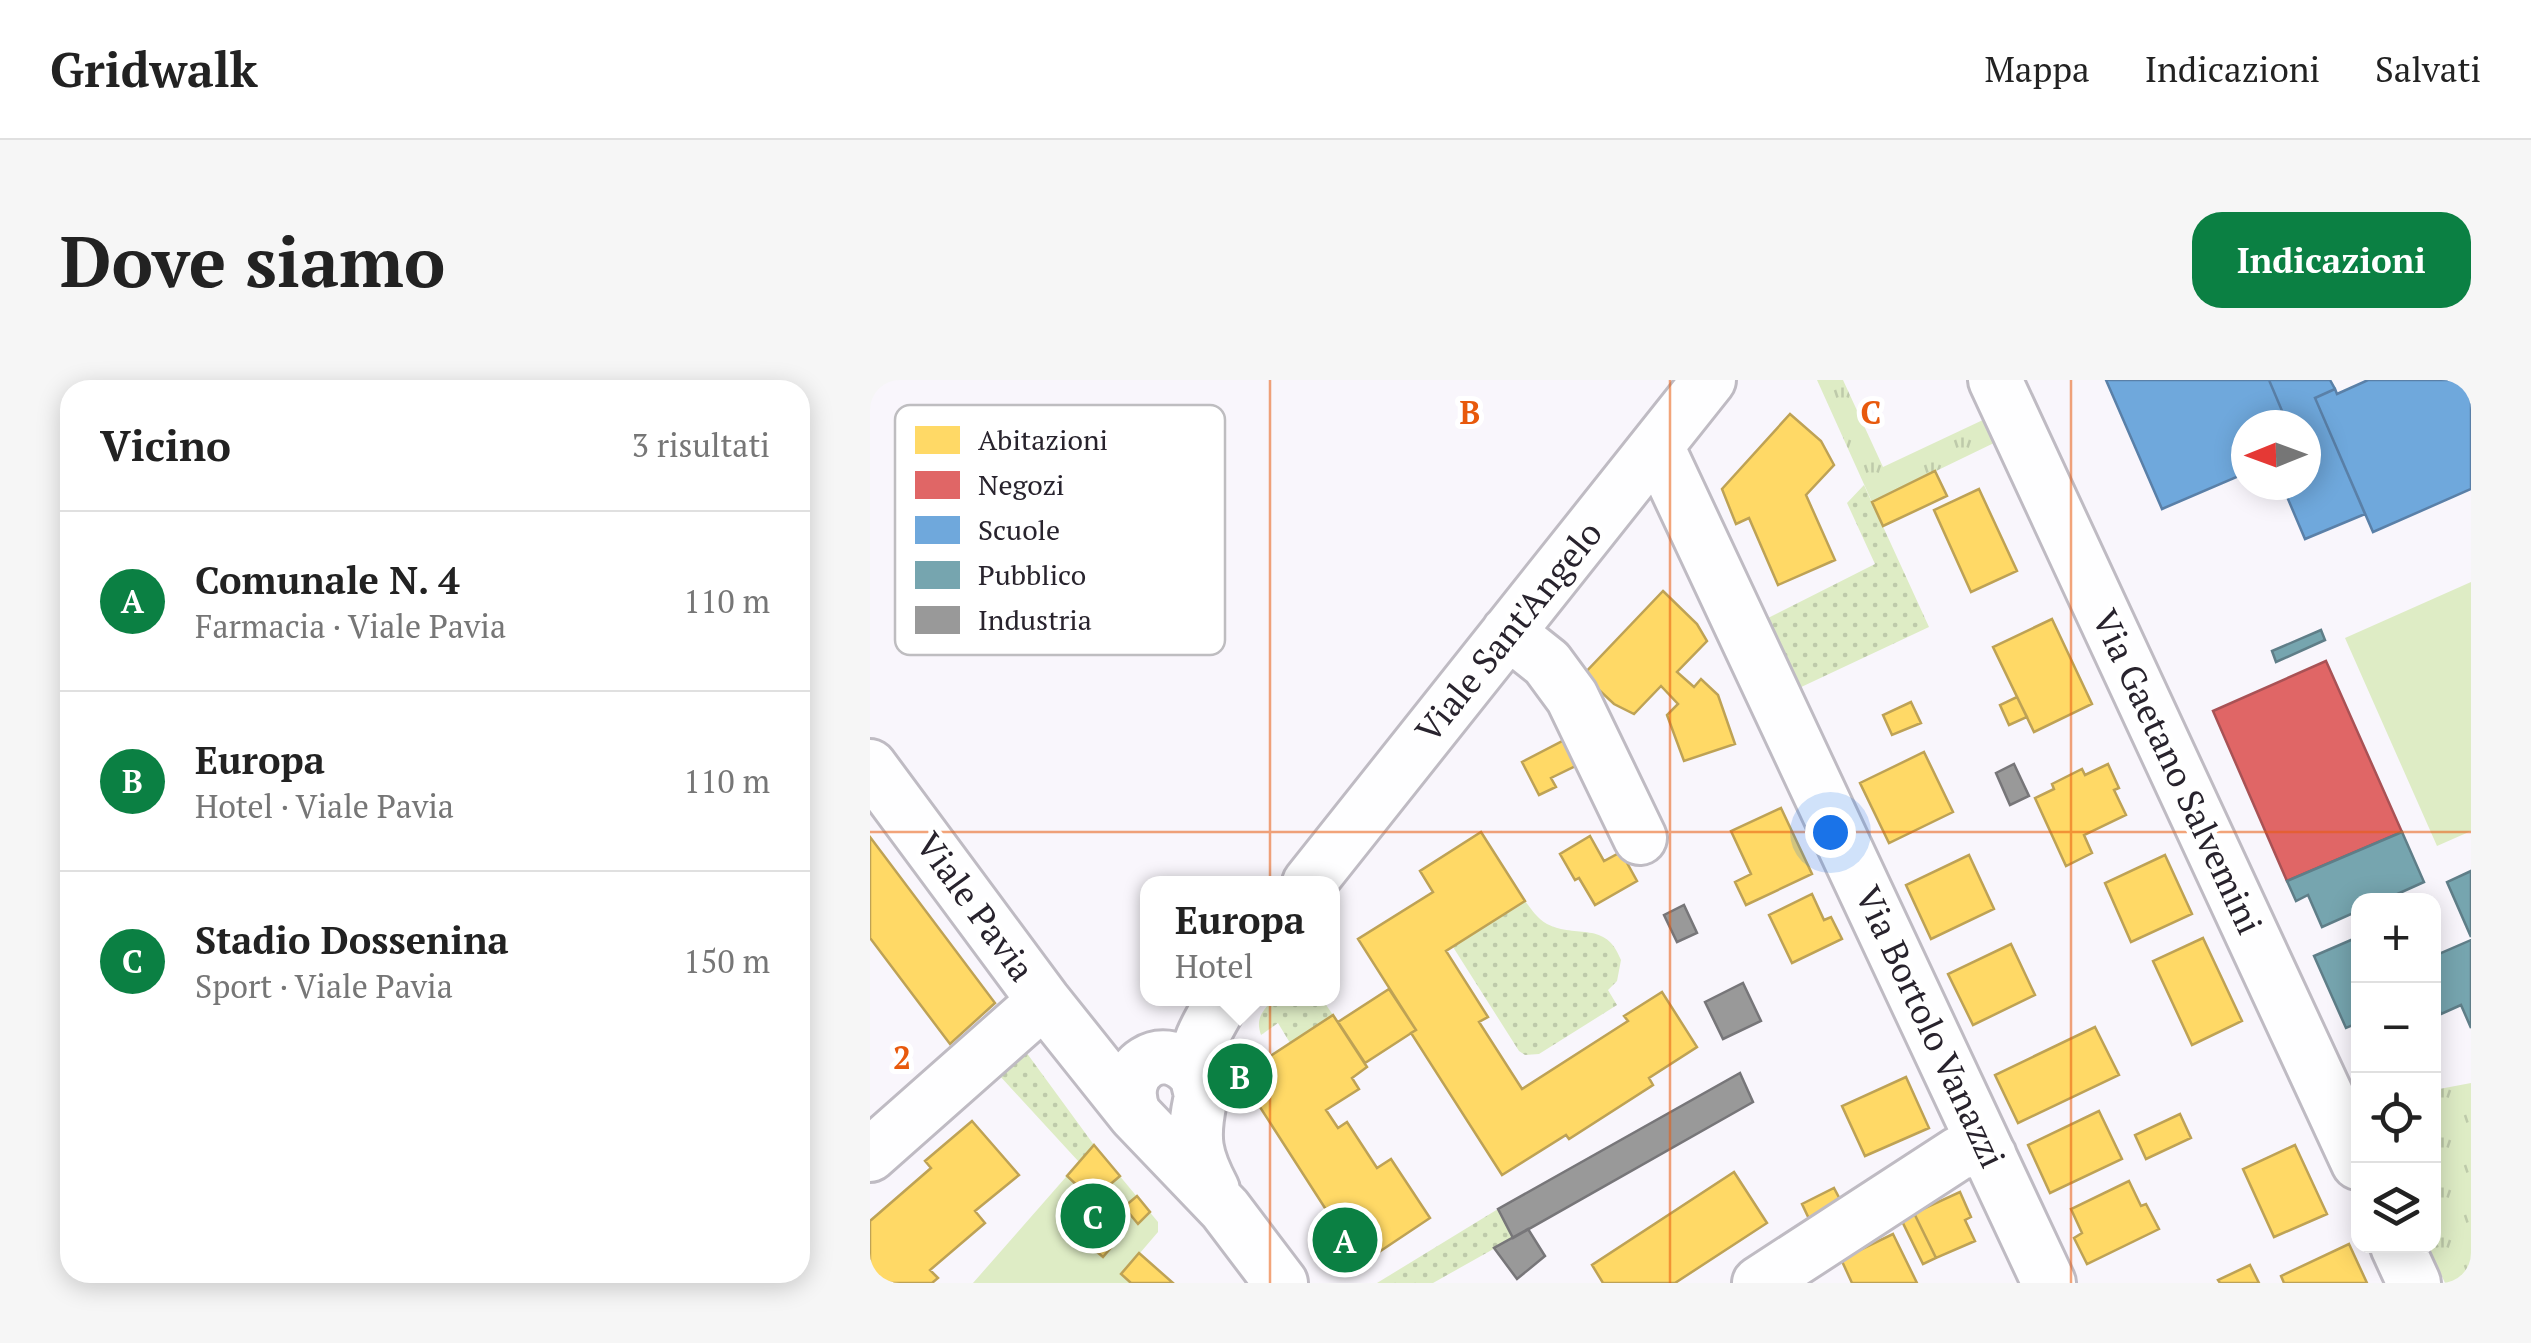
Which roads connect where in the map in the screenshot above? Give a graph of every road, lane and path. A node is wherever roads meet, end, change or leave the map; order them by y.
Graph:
1 (1708, 380) edge
2 (1995, 380) edge
3 (1657, 446) junction
4 (1508, 632) junction
5 (870, 766) edge
6 (1640, 838) dead end
7 (1315, 876) edge
8 (1044, 1001) junction
9 (1210, 1006) edge
10 (1219, 1006) edge
11 (1162, 1091) junction
12 (2351, 1148) edge
13 (870, 1155) edge
14 (1990, 1156) junction
15 (2400, 1253) edge
16 (1281, 1283) edge
17 (1759, 1283) edge
18 (2049, 1283) edge
19 (2414, 1283) edge

1 - 3 street, Viale Sant'Angelo
2 - 12 street, Via Gaetano Salvemini
3 - 4 street, Viale Sant'Angelo
3 - 14 street, Via Bortolo Vanazzi
4 - 6 street
4 - 7 street, Viale Sant'Angelo
5 - 8 street, Viale Pavia
8 - 11 street, Viale Pavia
8 - 13 street
9 - 11 street
10 - 11 street
11 - 16 street
14 - 17 street
14 - 18 street, Via Bortolo Vanazzi
15 - 19 street

